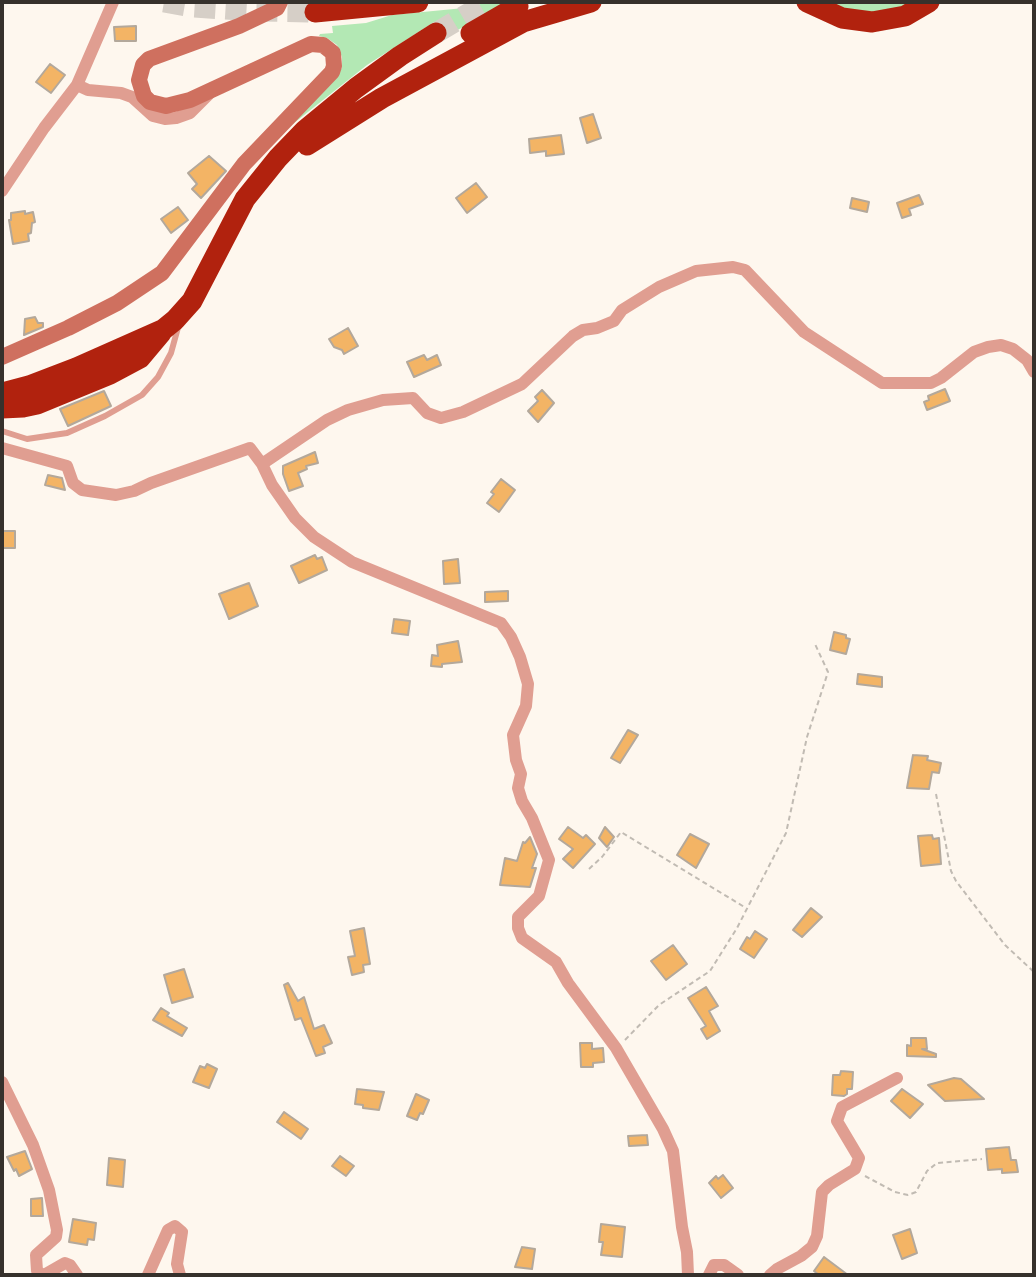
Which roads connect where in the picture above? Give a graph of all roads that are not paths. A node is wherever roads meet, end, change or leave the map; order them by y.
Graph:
1 (113, 2) edge
2 (280, 2) edge
3 (418, 2) edge
4 (591, 2) edge
5 (807, 2) edge
6 (929, 2) edge
7 (519, 6) dead end
8 (315, 12) tunnel mouth
9 (436, 33) tunnel mouth
10 (77, 85) junction
11 (211, 91) junction
12 (320, 118) junction
13 (260, 179) junction
14 (2, 191) edge
15 (183, 311) junction
16 (164, 329) junction
17 (2, 357) edge
18 (1034, 372) edge
19 (2, 393) edge
20 (2, 408) edge
21 (2, 431) edge
22 (2, 448) edge
23 (262, 464) junction
24 (897, 1078) dead end
25 (2, 1082) edge
26 (44, 1275) edge
27 (77, 1275) edge
28 (148, 1275) edge
29 (180, 1275) edge
30 (688, 1275) edge
31 (709, 1275) edge
32 (738, 1275) edge
33 (770, 1275) edge

1 - 10 street
2 - 11 main road
3 - 8 highway
4 - 13 highway
5 - 6 highway
7 - 12 highway
9 - 12 highway
10 - 11 street
10 - 14 street
11 - 17 main road
12 - 13 highway
13 - 15 highway
15 - 16 highway
15 - 21 lane
16 - 19 highway
16 - 20 highway
18 - 23 street
22 - 23 street
23 - 30 street
24 - 33 street
25 - 26 street
26 - 27 street
28 - 29 street
31 - 32 street

